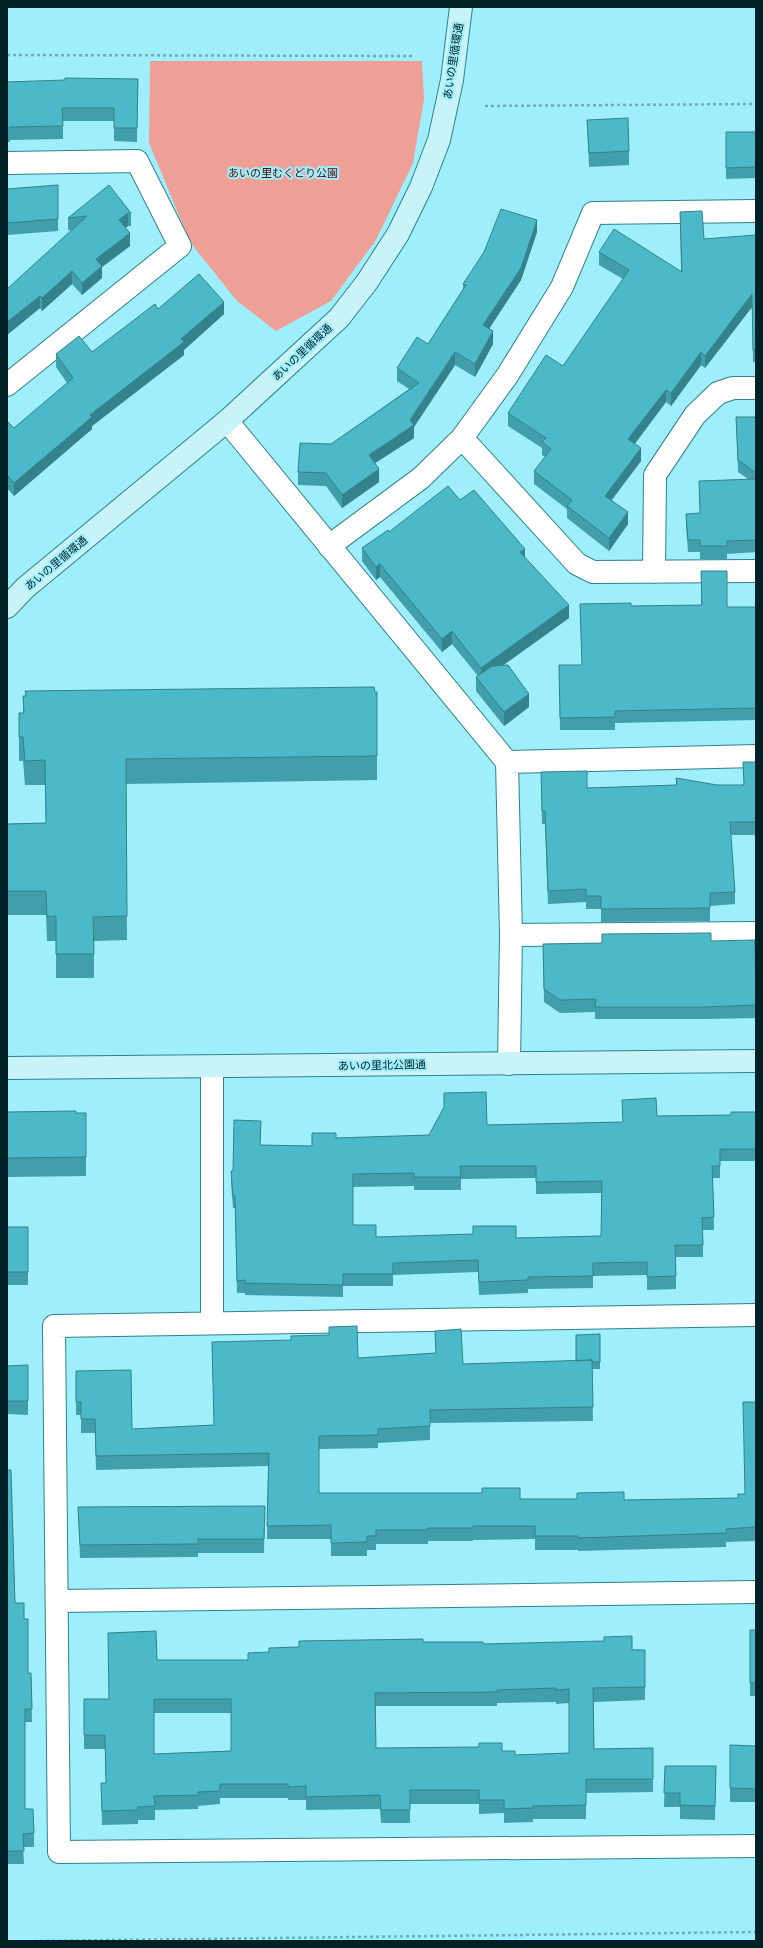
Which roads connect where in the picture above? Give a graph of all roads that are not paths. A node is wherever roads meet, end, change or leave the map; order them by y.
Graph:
1 (461, 7) edge
2 (7, 163) edge
3 (756, 211) edge
4 (7, 385) edge
5 (756, 388) edge
6 (227, 421) junction
7 (462, 438) junction
8 (329, 546) junction
9 (756, 571) edge
10 (654, 572) junction
11 (7, 607) edge
12 (756, 756) edge
13 (507, 762) junction
14 (756, 933) edge
15 (511, 935) junction
16 (756, 1061) edge
17 (509, 1064) junction
18 (212, 1067) junction
19 (7, 1068) edge
20 (756, 1315) edge
21 (212, 1322) junction
22 (756, 1592) edge
23 (57, 1601) junction
24 (756, 1846) edge

1 - 6 street, あいの里循環通
2 - 4 street
3 - 7 street
5 - 10 street
6 - 8 street
6 - 11 street, あいの里循環通
7 - 8 street
7 - 10 street
8 - 13 street
9 - 10 street
12 - 13 street
13 - 15 street
14 - 15 street
15 - 17 street
16 - 17 street, あいの里北公園通
17 - 18 street, あいの里北公園通
18 - 19 street, あいの里北公園通
18 - 21 street
20 - 21 street
21 - 23 street
22 - 23 street
23 - 24 street

